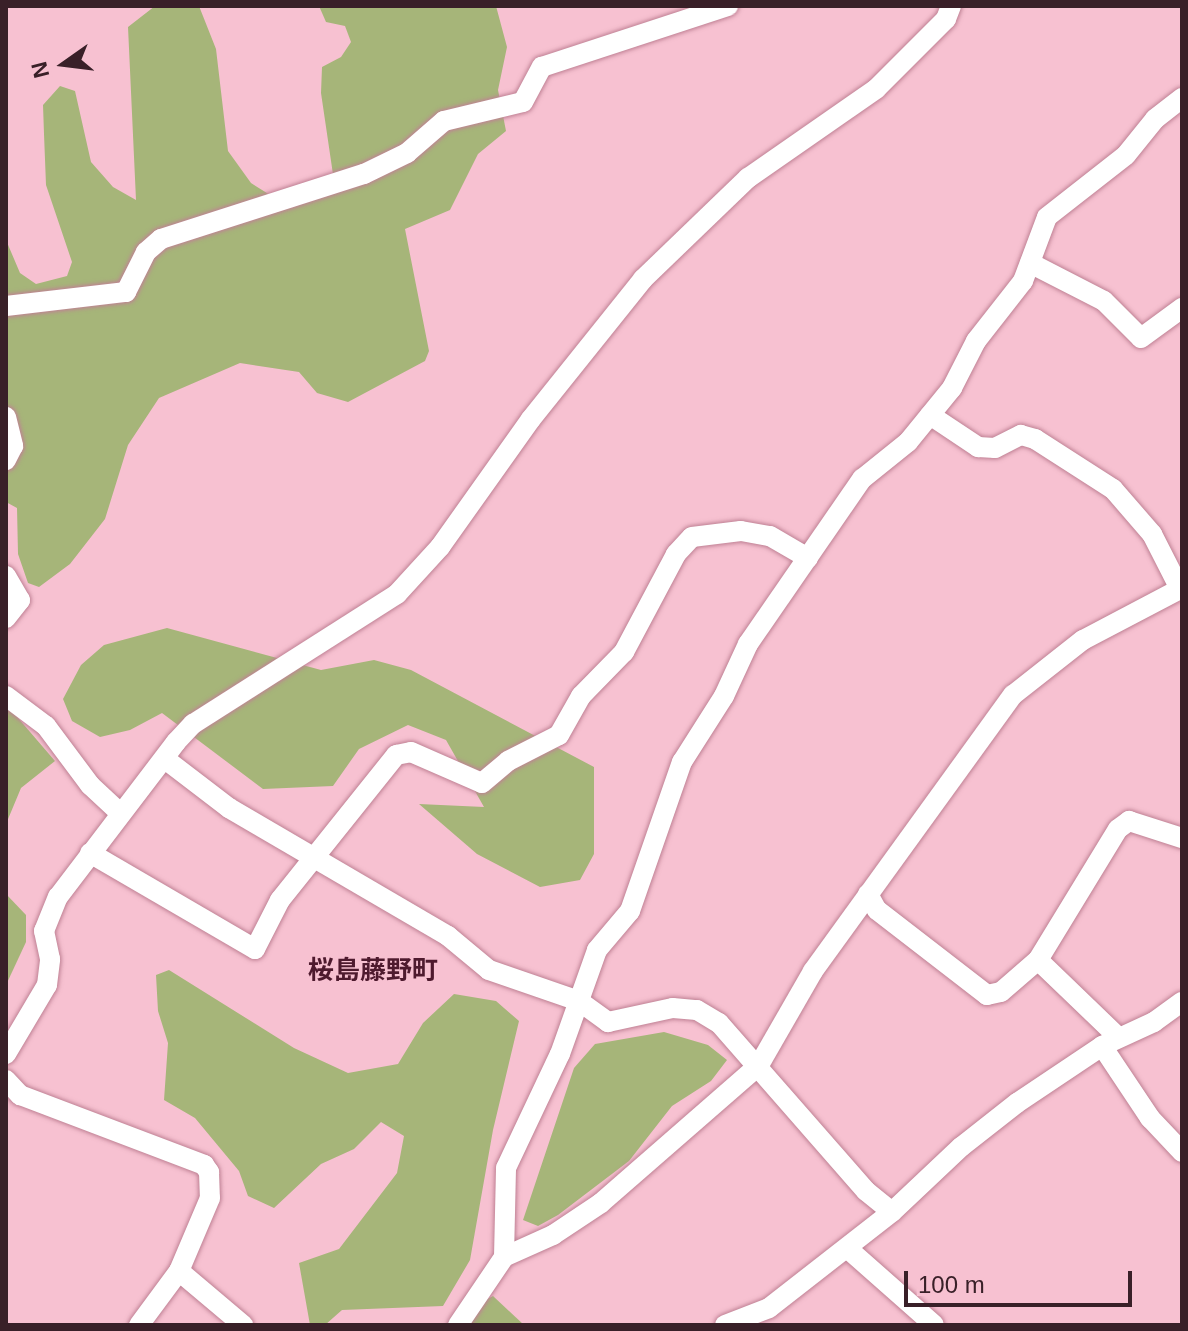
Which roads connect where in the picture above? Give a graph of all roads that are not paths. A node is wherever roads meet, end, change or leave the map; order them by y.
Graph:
1 (728, 6) edge
2 (951, 6) edge
3 (1182, 98) edge
4 (1030, 263) junction
5 (6, 306) edge
6 (1182, 308) edge
7 (930, 415) junction
8 (6, 417) edge
9 (6, 460) edge
10 (808, 558) junction
11 (6, 576) edge
12 (1181, 589) edge
13 (6, 618) edge
14 (6, 696) edge
15 (165, 759) junction
16 (119, 812) junction
17 (1182, 838) edge
18 (90, 853) junction
19 (314, 858) junction
20 (868, 894) junction
21 (1038, 960) junction
22 (579, 1001) junction
23 (1182, 1002) edge
24 (1111, 1042) junction
25 (6, 1054) edge
26 (759, 1065) junction
27 (6, 1080) edge
28 (1182, 1152) edge
29 (892, 1212) junction
30 (847, 1248) junction
31 (504, 1257) junction
32 (179, 1271) junction
33 (139, 1325) edge
34 (243, 1325) edge
35 (458, 1325) edge
36 (725, 1325) edge
37 (934, 1325) edge

1 - 5 street
2 - 15 street
3 - 4 street
4 - 6 street
4 - 7 street
7 - 10 street
7 - 12 street
8 - 9 street
10 - 19 street
10 - 22 street
11 - 13 street
12 - 20 street
14 - 16 street
15 - 16 street
15 - 19 street
16 - 18 street
17 - 21 street
18 - 19 street
18 - 25 street
19 - 22 street
20 - 21 street
20 - 26 street
21 - 24 street
22 - 26 street
22 - 31 street
23 - 24 street
24 - 28 street
24 - 29 street
26 - 29 street
26 - 31 street
27 - 32 street
29 - 30 street
30 - 36 street
30 - 37 street
31 - 35 street
32 - 33 street
32 - 34 street

